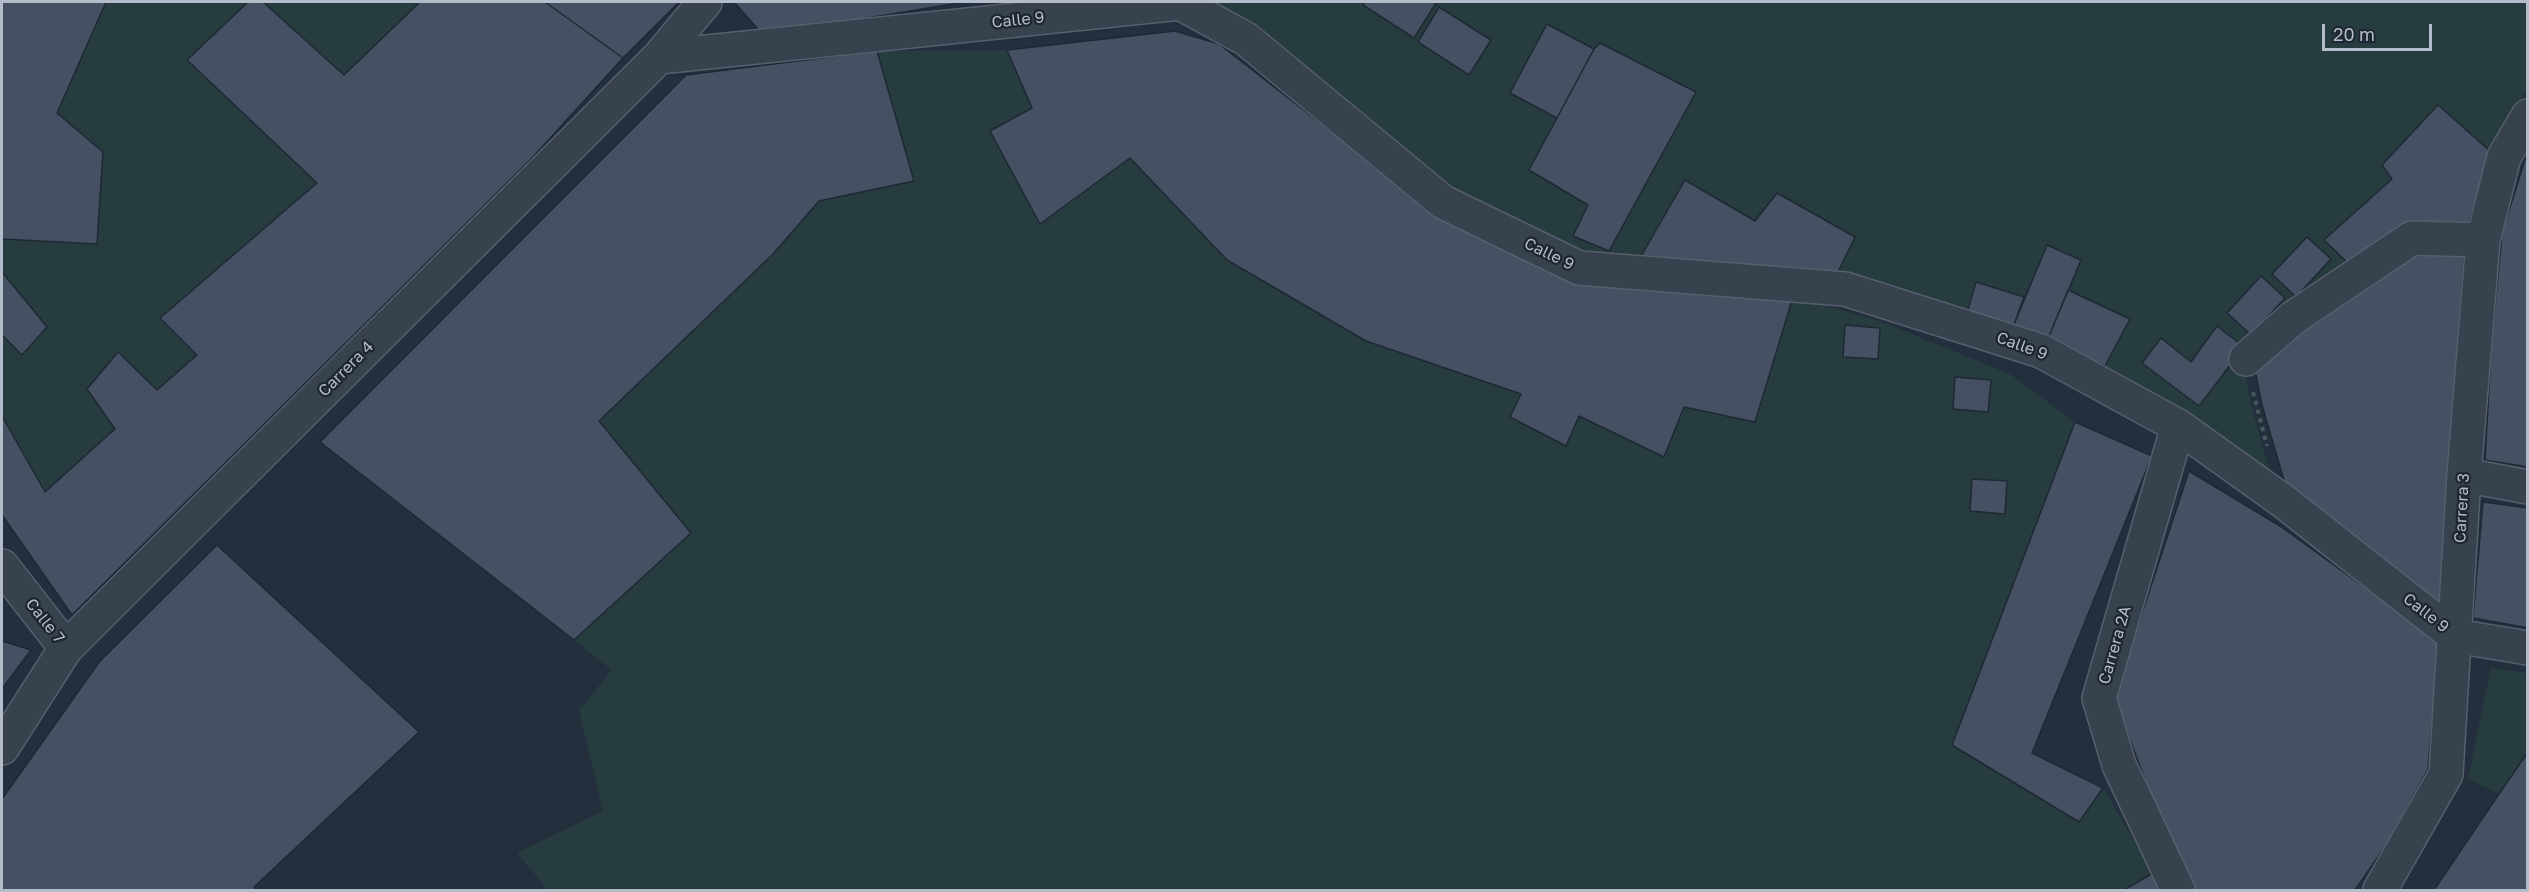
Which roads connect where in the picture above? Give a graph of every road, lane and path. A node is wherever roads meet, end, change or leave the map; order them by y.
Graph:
1 (705, 2) edge
2 (1180, 2) edge
3 (659, 57) junction
4 (2528, 116) edge
5 (2483, 240) junction
6 (2246, 359) joint
7 (2178, 426) junction
8 (2464, 475) junction
9 (2528, 487) edge
10 (2283, 501) junction
11 (2, 566) edge
12 (2455, 636) junction
13 (66, 648) junction
14 (2528, 648) edge
15 (2, 748) edge
16 (2178, 891) edge
17 (2380, 891) edge

1 - 3 street, Carrera 4
2 - 3 street, Calle 9
2 - 7 street, Calle 9
3 - 13 street, Carrera 4
4 - 5 street, Carrera 3
5 - 6 street
5 - 8 street, Carrera 3
6 - 10 path
7 - 10 street, Calle 9
7 - 16 street, Carrera 2A
8 - 9 street
8 - 12 street, Carrera 3
10 - 12 street, Calle 9
11 - 13 street, Calle 7
12 - 14 street
12 - 17 street, Carrera 3
13 - 15 street, Carrera 4

